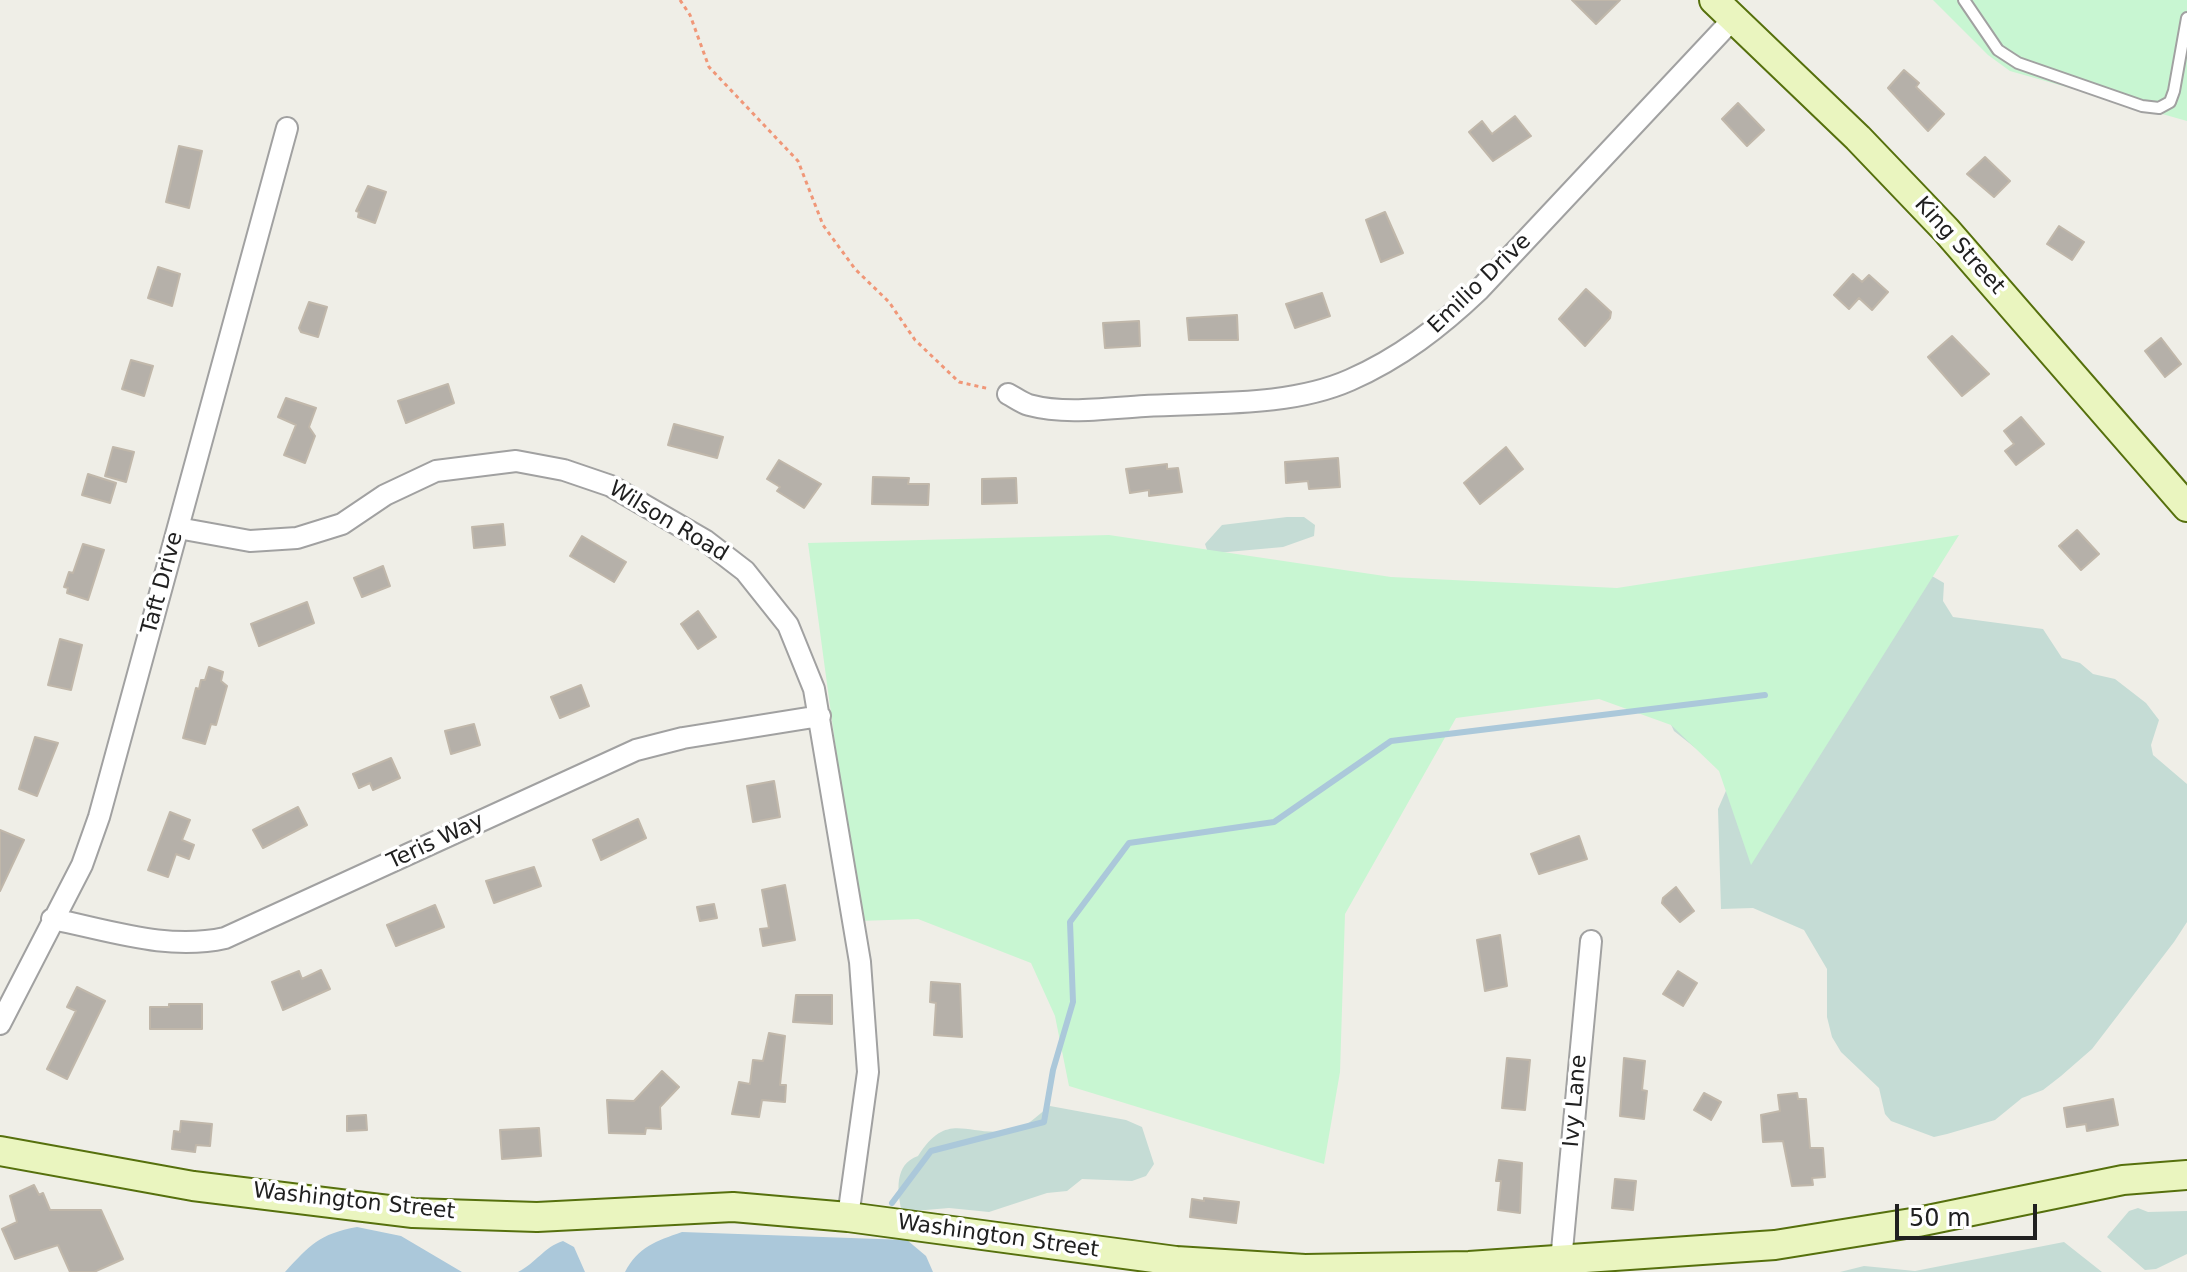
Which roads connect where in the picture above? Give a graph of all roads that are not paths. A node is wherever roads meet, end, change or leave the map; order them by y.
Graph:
1 (1964, 0) edge
2 (1724, 9) edge
3 (2187, 18) edge
4 (2186, 30) edge
5 (2182, 76) edge
6 (287, 128) dead end
7 (1008, 394) road end
8 (2187, 507) edge
9 (178, 528) junction
10 (820, 716) junction
11 (52, 919) junction
12 (1591, 941) dead end
13 (0, 1024) edge
14 (0, 1151) edge
15 (2187, 1175) edge
16 (848, 1217) junction
17 (1561, 1261) junction
18 (1391, 1271) edge

1 - 5 lane
2 - 7 street, Emilio Drive
2 - 8 main road, King Street
3 - 4 lane
4 - 5 lane
6 - 9 street, Taft Drive
9 - 10 street, Wilson Road
9 - 11 street, Taft Drive
10 - 11 street, Teris Way
10 - 16 street, Wilson Road
11 - 13 street, Taft Drive
12 - 17 street, Ivy Lane
14 - 16 main road, Washington Street
15 - 17 main road, Washington Street
16 - 18 main road, Washington Street
17 - 18 main road, Washington Street

